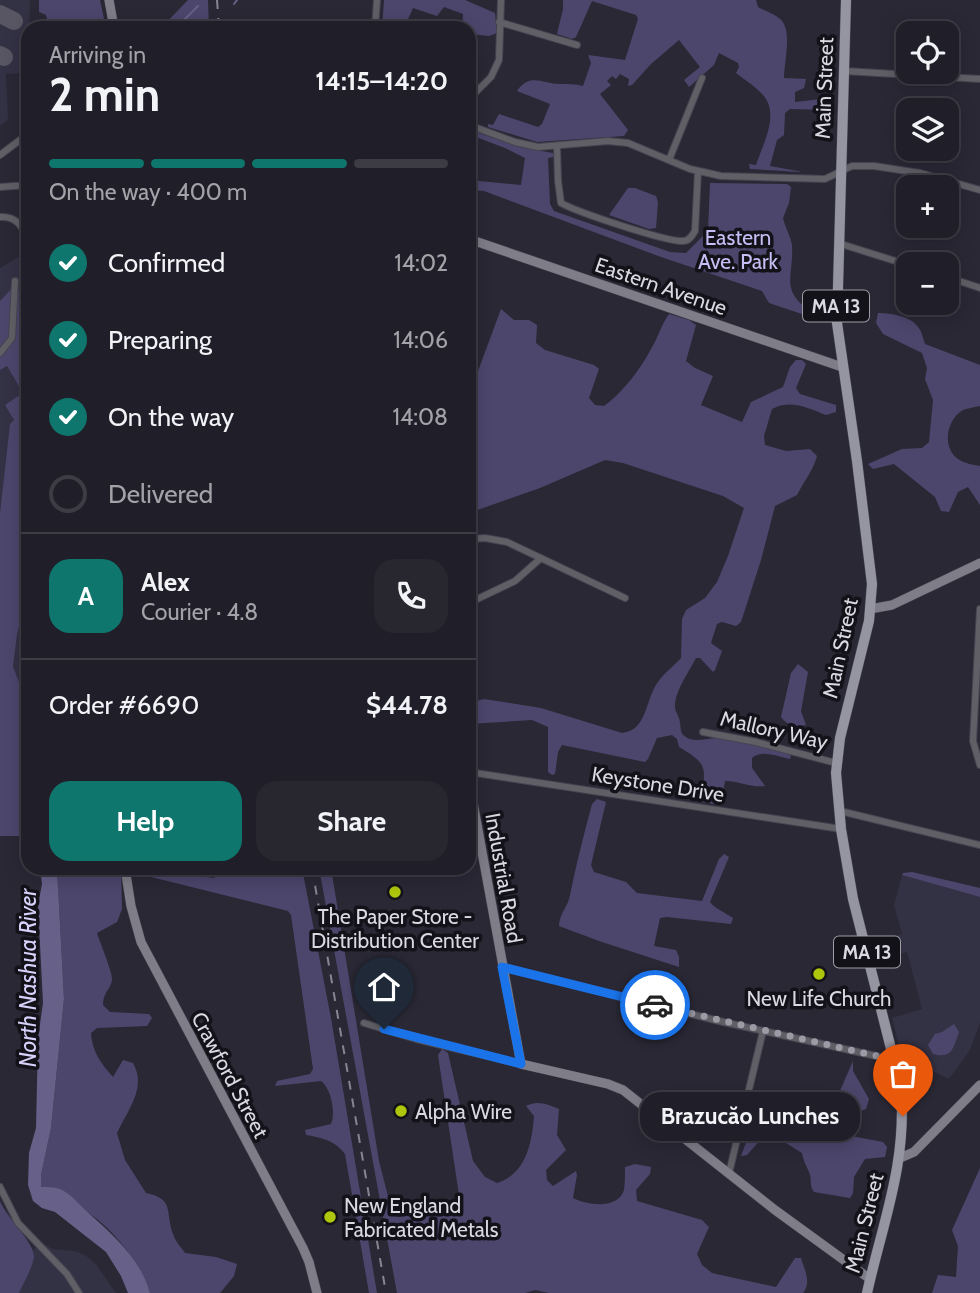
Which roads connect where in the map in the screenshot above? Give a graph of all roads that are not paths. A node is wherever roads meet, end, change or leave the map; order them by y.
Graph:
1 (109, 0) edge
2 (377, 0) edge
3 (501, 0) edge
4 (846, 0) edge
5 (113, 21) edge
6 (376, 21) edge
7 (499, 22) junction
8 (578, 46) dead end
9 (844, 71) junction
10 (702, 78) dead end
11 (980, 79) edge
12 (476, 92) edge
13 (476, 127) edge
14 (21, 139) edge
15 (557, 146) junction
16 (0, 155) edge
17 (669, 160) junction
18 (841, 170) junction
19 (698, 171) junction
20 (21, 186) edge
21 (0, 187) edge
22 (980, 190) edge
23 (0, 217) edge
24 (21, 226) edge
25 (476, 241) edge
26 (838, 243) junction
27 (896, 261) edge
28 (15, 281) dead end
29 (959, 281) edge
30 (980, 288) edge
31 (0, 353) edge
32 (842, 367) junction
33 (476, 539) edge
34 (541, 558) junction
35 (980, 563) edge
36 (625, 598) dead end
37 (476, 600) edge
38 (870, 609) junction
39 (980, 609) edge
40 (703, 732) dead end
41 (836, 763) junction
42 (980, 765) edge
43 (476, 773) edge
44 (840, 811) junction
45 (476, 820) edge
46 (841, 829) junction
47 (980, 845) edge
48 (126, 875) edge
49 (502, 967) junction
50 (364, 1023) dead end
51 (763, 1031) junction
52 (894, 1060) junction
53 (521, 1064) junction
54 (980, 1085) edge
55 (900, 1158) junction
56 (729, 1173) junction
57 (0, 1188) edge
58 (870, 1279) junction
59 (79, 1293) edge
60 (317, 1293) edge
61 (867, 1293) edge

1 - 5 street
2 - 6 street
3 - 7 street
4 - 9 main road, Main Street / MA 13
7 - 8 street
7 - 12 street
9 - 11 street
9 - 18 main road, Main Street / MA 13
10 - 17 street
13 - 15 street
14 - 16 street
15 - 17 street
15 - 19 street
17 - 19 street
18 - 19 street
18 - 22 street
18 - 26 main road, Main Street / MA 13
20 - 21 street
23 - 24 street
25 - 32 street, Eastern Avenue
26 - 27 street
26 - 32 main road, Main Street / MA 13
28 - 31 street
29 - 30 street
32 - 38 main road, Main Street / MA 13
33 - 34 street
34 - 36 street
34 - 37 street
35 - 38 street
38 - 41 main road, Main Street / MA 13
39 - 42 street
40 - 41 street, Mallory Way
41 - 44 main road, Main Street / MA 13
43 - 46 street, Keystone Drive
44 - 46 main road, Main Street / MA 13
44 - 47 street
45 - 49 street, Industrial Road
46 - 52 main road, Main Street / MA 13
48 - 60 street, Crawford Street
49 - 51 street
49 - 53 street, Industrial Road
50 - 53 street
51 - 52 street
51 - 56 street
52 - 55 main road, Main Street / MA 13
53 - 56 street
54 - 55 street
55 - 58 main road, Main Street / MA 13
56 - 58 street
57 - 59 street
58 - 61 main road, Main Street / MA 13

